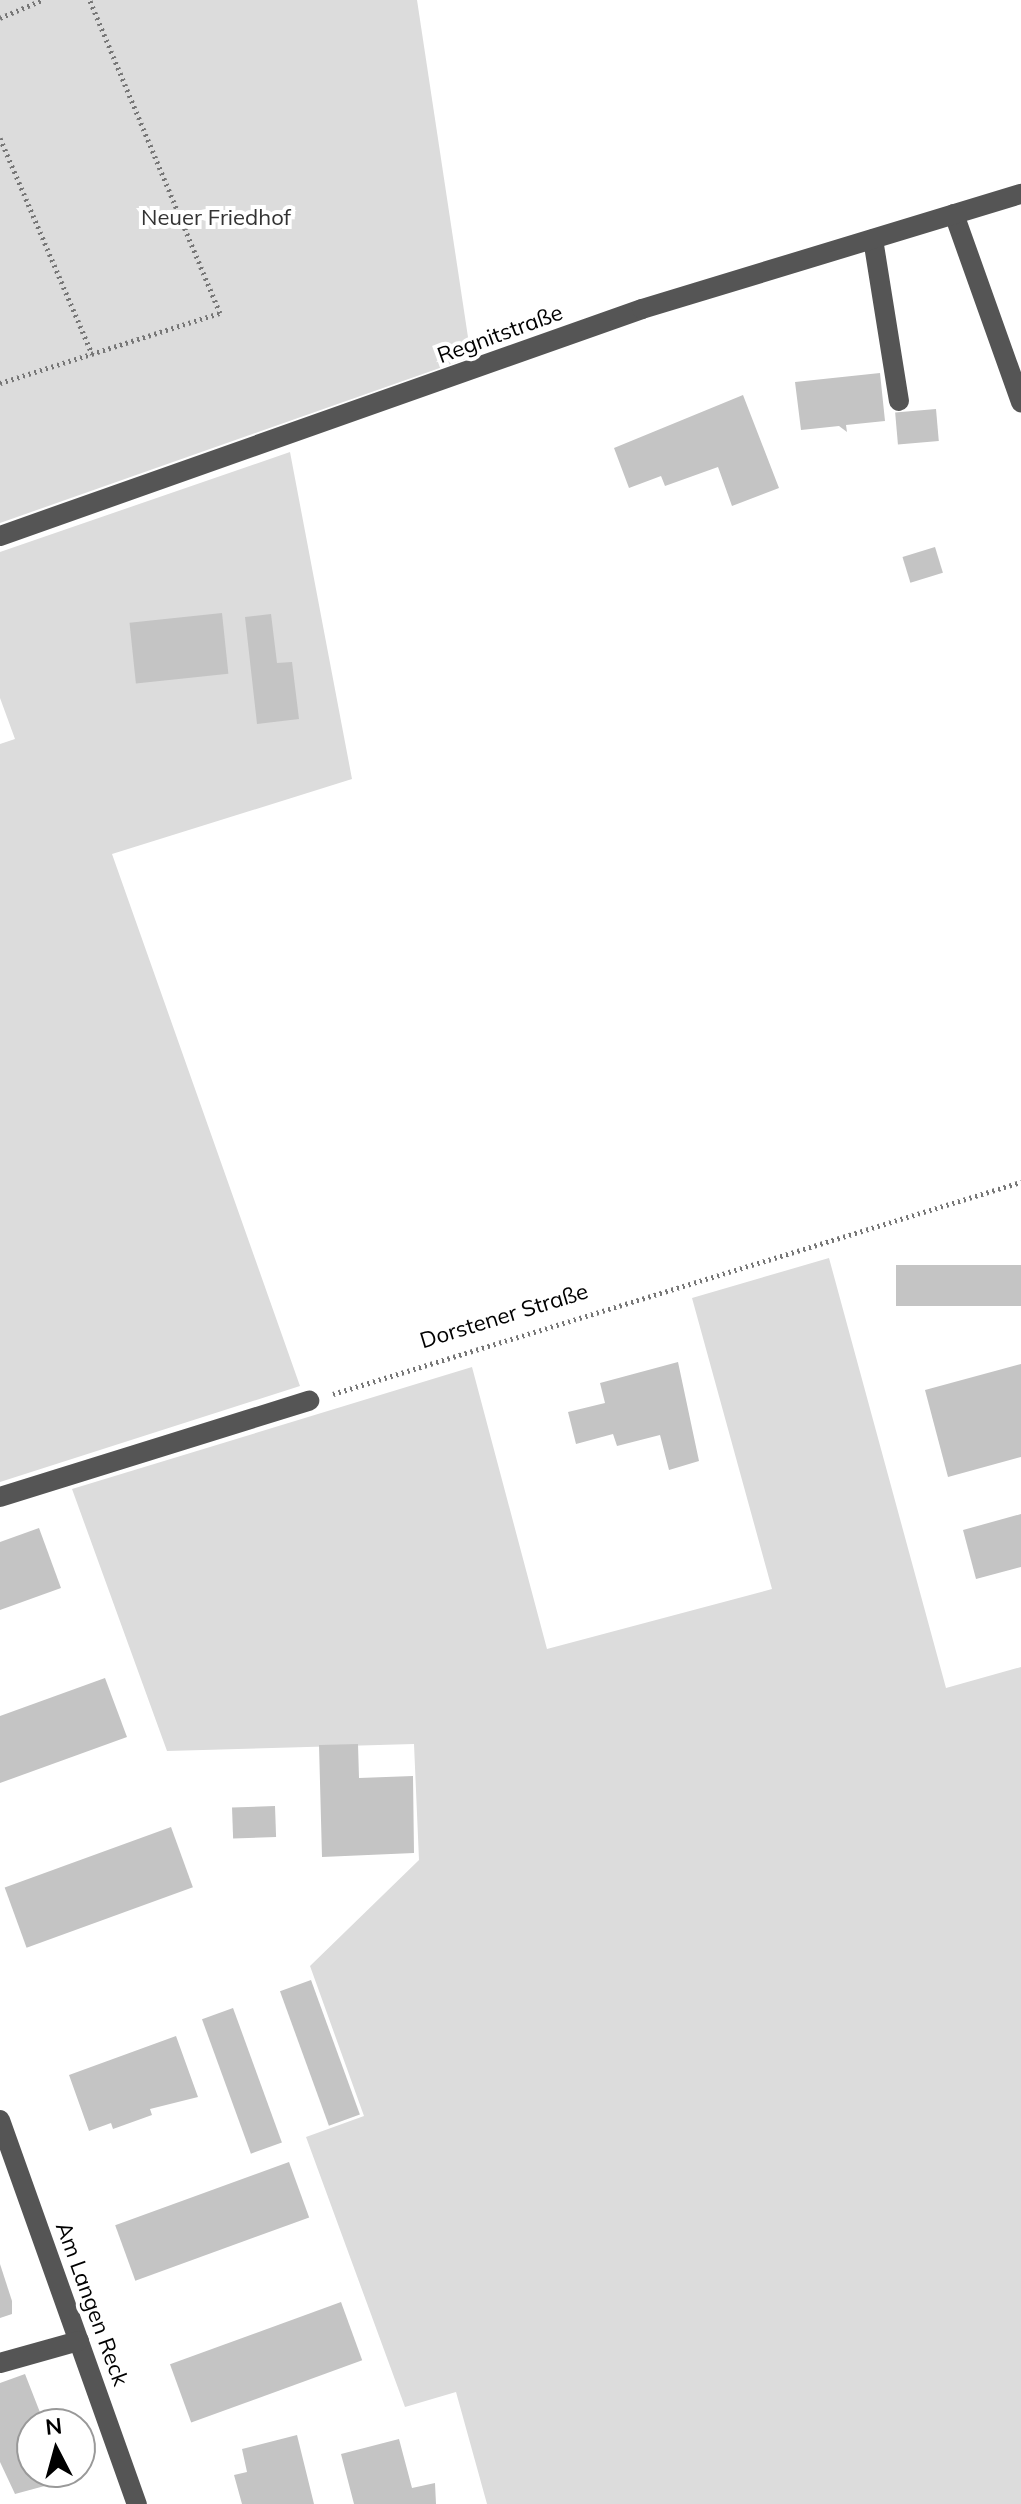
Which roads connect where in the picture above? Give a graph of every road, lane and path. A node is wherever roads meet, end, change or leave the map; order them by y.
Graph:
1 (42, 0) edge
2 (90, 0) edge
3 (0, 18) edge
4 (0, 138) edge
5 (1021, 194) edge
6 (954, 214) junction
7 (873, 239) junction
8 (92, 354) junction
9 (0, 383) edge
10 (899, 401) dead end
11 (1021, 402) edge
12 (0, 536) edge
13 (1021, 1182) edge
14 (309, 1401) joint
15 (0, 1497) edge
16 (0, 2120) edge
17 (79, 2341) junction
18 (0, 2363) edge
19 (137, 2504) edge

1 - 3 path
2 - 8 path
4 - 8 path
5 - 6 street, Regnitstraße
6 - 7 street, Regnitstraße
6 - 11 street
7 - 10 street
7 - 12 street, Regnitstraße
8 - 9 path
13 - 14 path, Dorstener Straße
14 - 15 street
16 - 17 street, Am Langen Reck
17 - 18 street
17 - 19 street, Am Langen Reck

